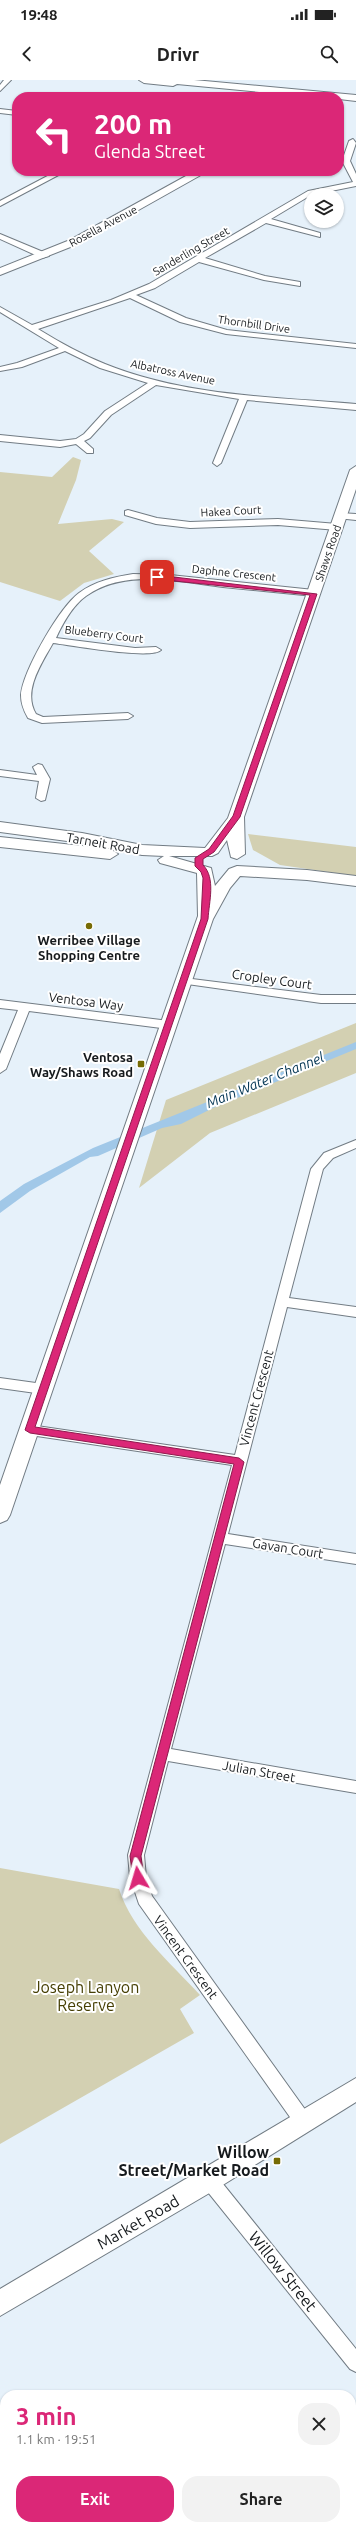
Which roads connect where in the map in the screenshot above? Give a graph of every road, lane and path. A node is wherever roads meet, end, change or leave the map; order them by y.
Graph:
1 (8, 80) edge
2 (144, 80) edge
3 (161, 80) edge
4 (184, 83) junction
5 (0, 89) edge
6 (266, 92) edge
7 (344, 97) edge
8 (356, 98) edge
9 (0, 111) edge
10 (12, 112) edge
11 (353, 141) dead end
12 (53, 176) edge
13 (194, 176) edge
14 (356, 181) edge
15 (356, 184) edge
16 (0, 204) edge
17 (265, 220) junction
18 (318, 235) dead end
19 (0, 236) edge
20 (45, 256) junction
21 (198, 259) junction
22 (0, 272) edge
23 (297, 284) dead end
24 (131, 296) junction
25 (0, 309) edge
26 (31, 328) junction
27 (356, 346) edge
28 (66, 348) junction
29 (0, 369) edge
30 (154, 382) junction
31 (244, 396) junction
32 (356, 407) edge
33 (0, 438) edge
34 (78, 441) junction
35 (90, 451) dead end
36 (216, 463) dead end
37 (356, 470) edge
38 (128, 513) dead end
39 (356, 517) edge
40 (339, 521) junction
41 (314, 594) junction
42 (50, 640) junction
43 (156, 650) dead end
44 (128, 716) dead end
45 (38, 767) dead end
46 (0, 773) edge
47 (45, 779) junction
48 (41, 798) dead end
49 (236, 817) junction
50 (4, 828) edge
51 (0, 842) edge
52 (209, 852) junction
53 (237, 864) junction
54 (203, 870) junction
55 (356, 881) edge
56 (204, 919) junction
57 (184, 981) junction
58 (356, 999) edge
59 (0, 1004) edge
60 (25, 1007) junction
61 (169, 1025) junction
62 (0, 1070) edge
63 (356, 1144) edge
64 (283, 1302) junction
65 (356, 1312) edge
66 (0, 1383) edge
67 (43, 1389) junction
68 (30, 1430) junction
69 (239, 1462) junction
70 (0, 1515) edge
71 (219, 1538) junction
72 (356, 1559) edge
73 (162, 1754) junction
74 (356, 1788) edge
75 (356, 2089) edge
76 (303, 2121) junction
77 (209, 2180) junction
78 (0, 2303) edge
79 (356, 2363) edge

1 - 5 street
2 - 4 street
3 - 4 street
4 - 6 street
7 - 8 street
9 - 10 street
11 - 14 street
12 - 16 street
13 - 20 street, Rosella Avenue
15 - 17 street, Sanderling Street
17 - 18 street
17 - 21 street, Sanderling Street
19 - 20 street
20 - 22 street, Rosella Avenue
21 - 23 street
21 - 24 street, Sanderling Street
24 - 26 street, Sanderling Street
24 - 27 street, Thornbill Drive
25 - 26 street, Albatross Avenue
26 - 28 street, Albatross Avenue
28 - 29 street
28 - 30 street, Albatross Avenue
30 - 31 street, Albatross Avenue
30 - 34 street
31 - 32 street, Albatross Avenue
31 - 36 street
33 - 34 street
34 - 35 street
37 - 40 street, Shaws Road
38 - 40 street, Hakea Court
39 - 40 street, Hakea Court
40 - 41 street, Shaws Road
41 - 42 street, Daphne Crescent
41 - 49 street, Shaws Road
42 - 43 street, Blueberry Court
42 - 44 street, Daphne Crescent
45 - 47 street
46 - 47 street
47 - 48 street
49 - 52 street, Shaws Road
49 - 53 street, Shaws Road
50 - 51 street
50 - 52 street, Tarneit Road
51 - 54 street, Tarneit Road
52 - 53 street, Tarneit Road
52 - 54 street
53 - 54 street, Tarneit Road
53 - 55 street
53 - 56 street
54 - 56 street
56 - 57 street
57 - 58 street, Cropley Court
57 - 61 street
59 - 60 street, Ventosa Way
60 - 61 street, Ventosa Way
60 - 62 street
61 - 67 street
63 - 64 street, Vincent Crescent
64 - 65 street
64 - 69 street, Vincent Crescent
66 - 67 street
67 - 68 street
68 - 69 street
68 - 70 street
69 - 71 street, Vincent Crescent
71 - 72 street, Gavan Court
71 - 73 street, Vincent Crescent
73 - 74 street, Julian Street
73 - 76 street, Vincent Crescent
75 - 76 street, Market Road
76 - 77 street, Market Road
77 - 78 street, Market Road
77 - 79 street, Willow Street

